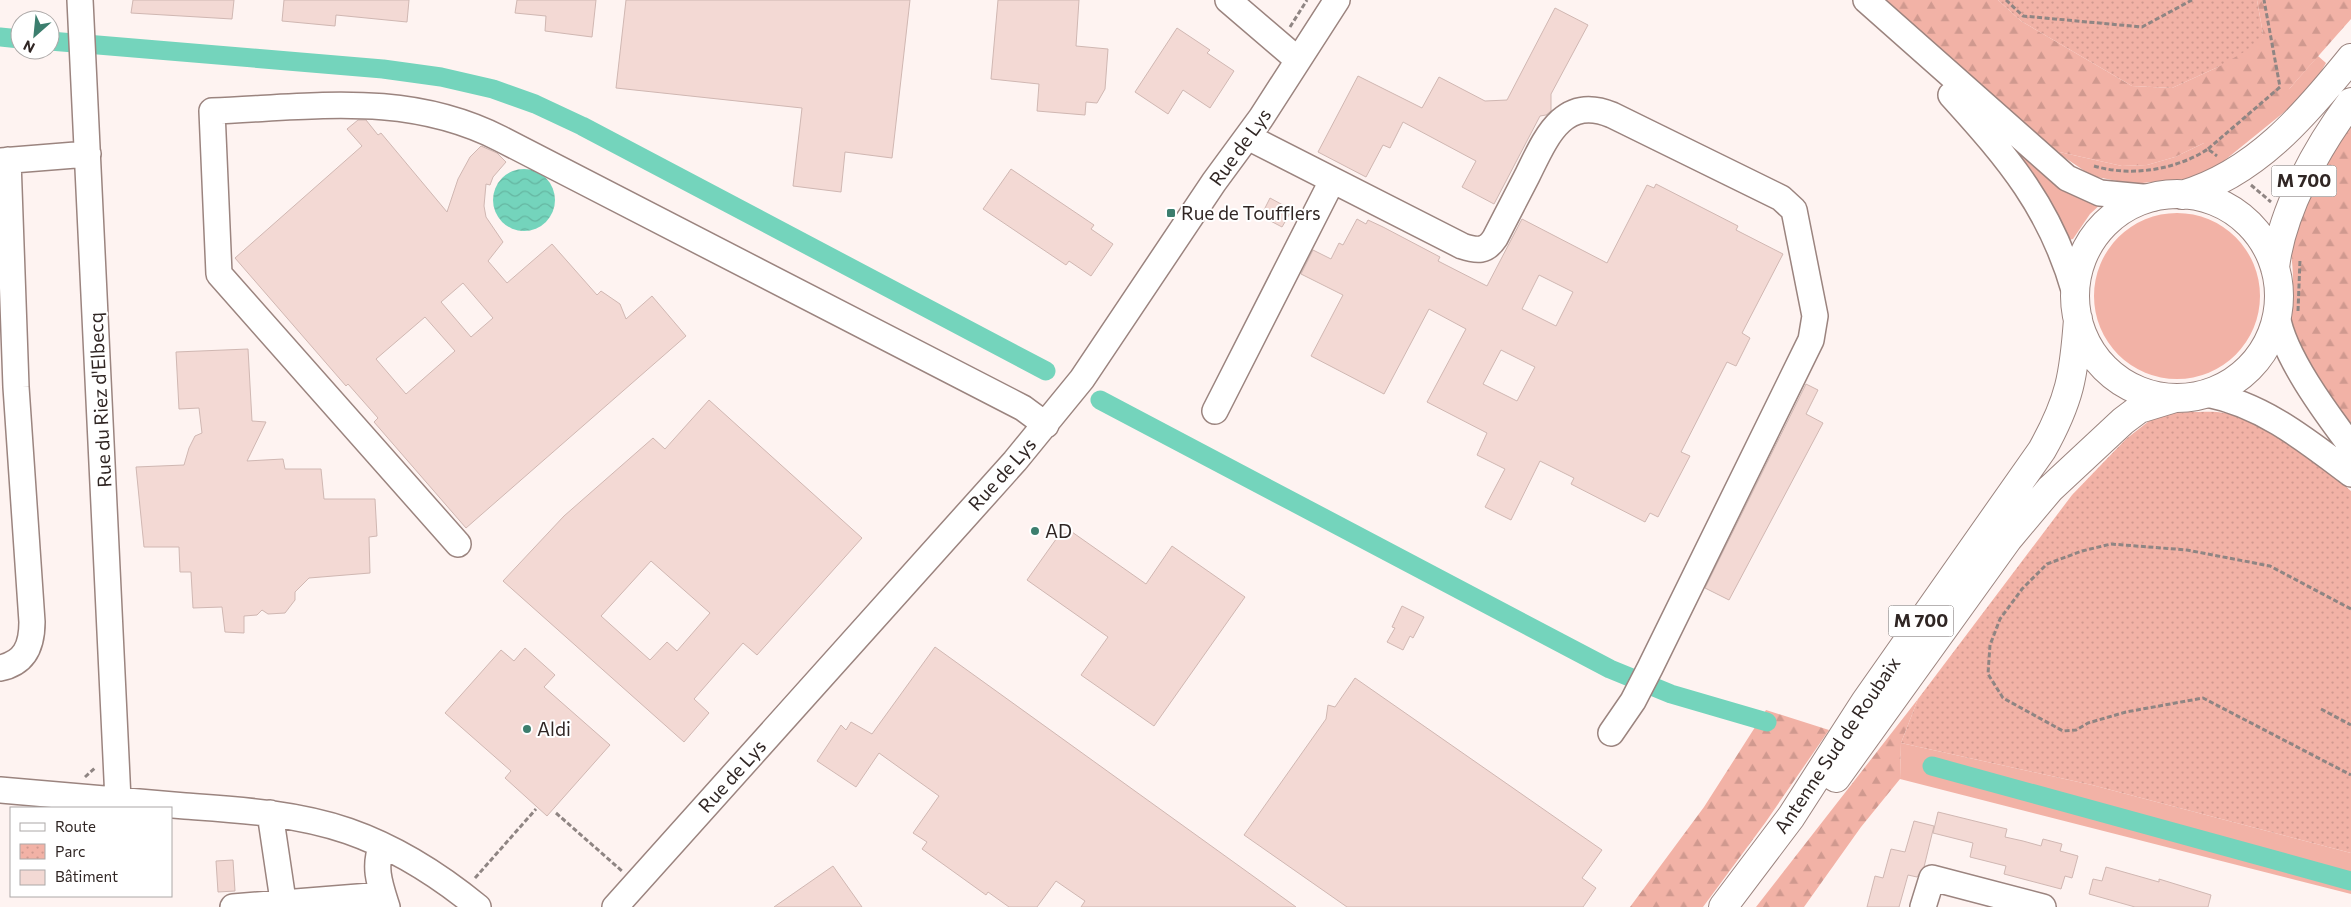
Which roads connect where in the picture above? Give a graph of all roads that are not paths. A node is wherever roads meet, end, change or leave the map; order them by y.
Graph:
1 (1228, 0) edge
2 (1337, 0) edge
3 (80, 5) edge
4 (1871, 5) edge
5 (2351, 58) edge
6 (1298, 60) junction
7 (2351, 102) edge
8 (1248, 137) junction
9 (88, 154) junction
10 (4, 160) edge
11 (1332, 181) junction
12 (2181, 195) junction
13 (2153, 198) junction
14 (2275, 268) junction
15 (2076, 306) junction
16 (2277, 315) junction
17 (2207, 394) junction
18 (2175, 398) junction
19 (1215, 411) dead end
20 (1046, 425) junction
21 (2351, 446) edge
22 (2351, 474) edge
23 (458, 544) dead end
24 (0, 668) edge
25 (1612, 733) dead end
26 (0, 790) edge
27 (118, 800) junction
28 (270, 813) junction
29 (382, 845) junction
30 (385, 901) edge
31 (284, 905) edge
32 (2038, 905) edge
33 (233, 907) edge
34 (478, 907) edge
35 (615, 907) edge
36 (1723, 907) edge
37 (1738, 907) edge
38 (1923, 907) edge

1 - 6 street
2 - 6 street, Rue de Lys
3 - 9 street, Rue du Riez d'Elbecq
4 - 13 street
4 - 15 street
5 - 12 highway, M 700
6 - 8 street, Rue de Lys
7 - 14 highway, M 700
8 - 11 street
8 - 20 street, Rue de Lys
9 - 10 street
9 - 27 street, Rue du Riez d'Elbecq
10 - 24 street
11 - 19 street
11 - 25 street
12 - 13 highway, Antenne Sud de Roubaix
12 - 14 highway
13 - 15 highway, Antenne Sud de Roubaix
14 - 16 highway
15 - 18 highway
15 - 36 highway, Antenne Sud de Roubaix / M 700
16 - 17 highway
16 - 21 street
17 - 18 highway
17 - 22 street
18 - 37 highway, Antenne Sud de Roubaix / M 700
20 - 23 street
20 - 35 street, Rue de Lys
26 - 27 street
27 - 28 street
28 - 29 street
28 - 31 street
29 - 30 street
29 - 34 street
30 - 31 street
31 - 33 street
32 - 38 street

